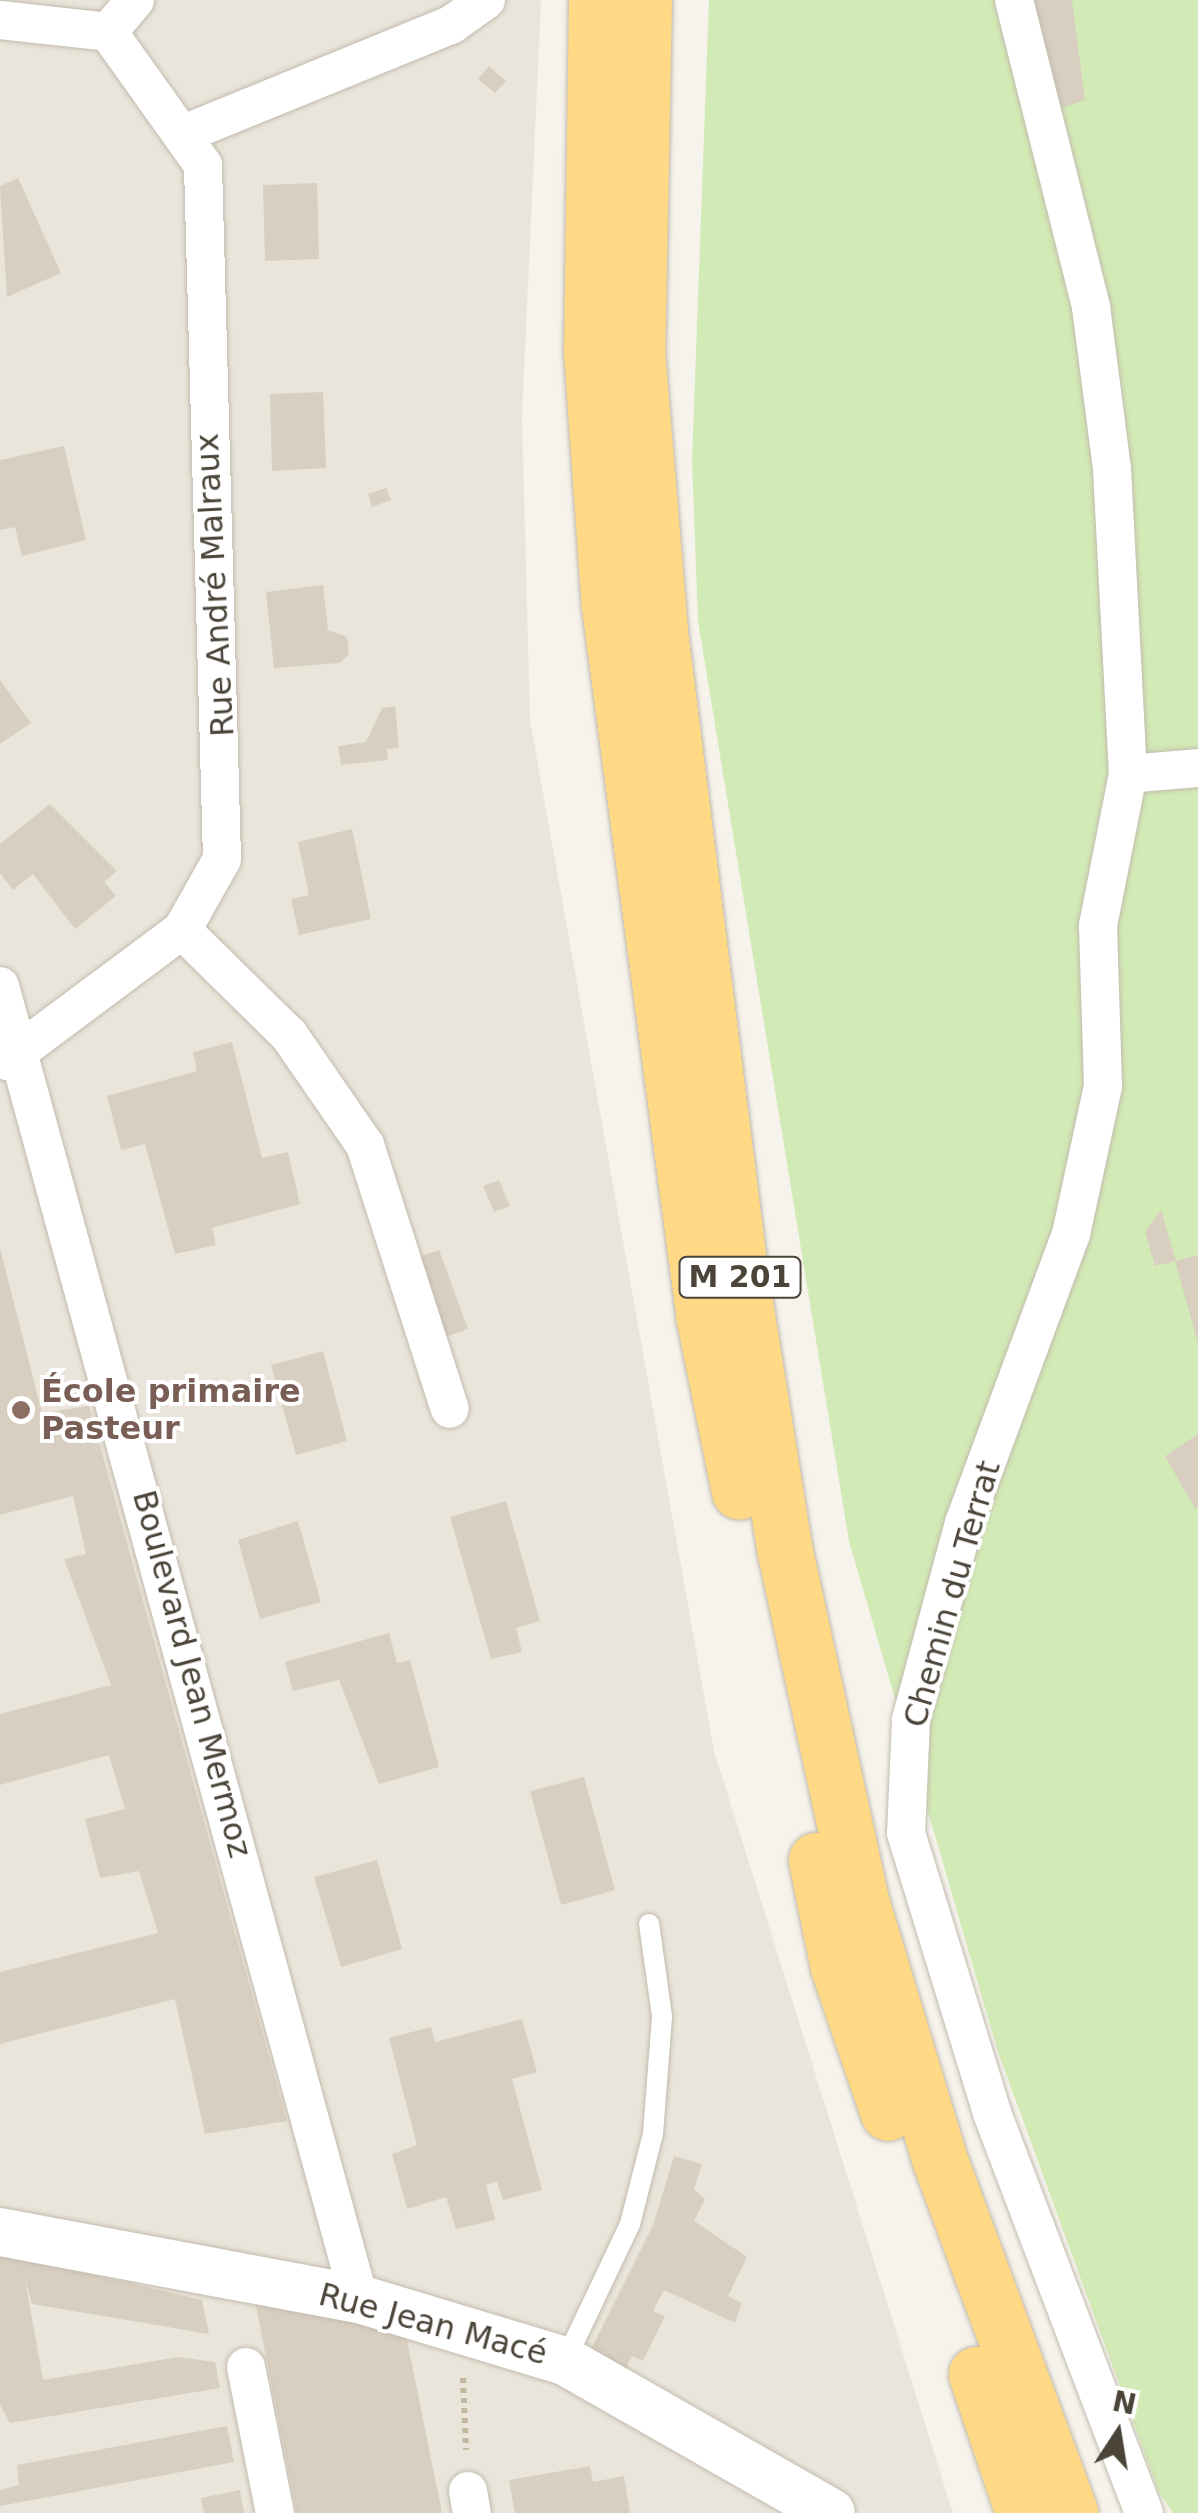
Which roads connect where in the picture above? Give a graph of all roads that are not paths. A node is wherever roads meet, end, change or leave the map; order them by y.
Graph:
1 (135, 0) edge
2 (486, 0) edge
3 (596, 0) edge
4 (644, 0) edge
5 (1014, 0) edge
6 (0, 20) edge
7 (108, 32) junction
8 (186, 132) junction
9 (1198, 768) edge
10 (1128, 774) junction
11 (182, 930) junction
12 (0, 986) edge
13 (11, 1057) edge
14 (450, 1409) dead end
15 (649, 1924) dead end
16 (0, 2232) edge
17 (359, 2300) junction
18 (566, 2361) junction
19 (246, 2368) dead end
20 (275, 2513) edge
21 (831, 2513) edge
22 (1023, 2513) edge
23 (1070, 2513) edge
24 (1144, 2513) edge

1 - 7 street
2 - 8 street
3 - 22 highway, M 201
4 - 23 highway, M 201
5 - 10 street, Chemin du Terrat
6 - 7 street
7 - 8 street, Rue André Malraux
8 - 11 street, Rue André Malraux
9 - 10 street
10 - 24 street, Chemin du Terrat
11 - 13 street, Rue André Malraux
11 - 14 street
12 - 13 street, Boulevard Jean Mermoz
13 - 17 street, Boulevard Jean Mermoz
15 - 18 lane
16 - 17 street, Rue Jean Macé
17 - 18 street, Rue Jean Macé
18 - 21 street, Rue Jean Macé
19 - 20 street

